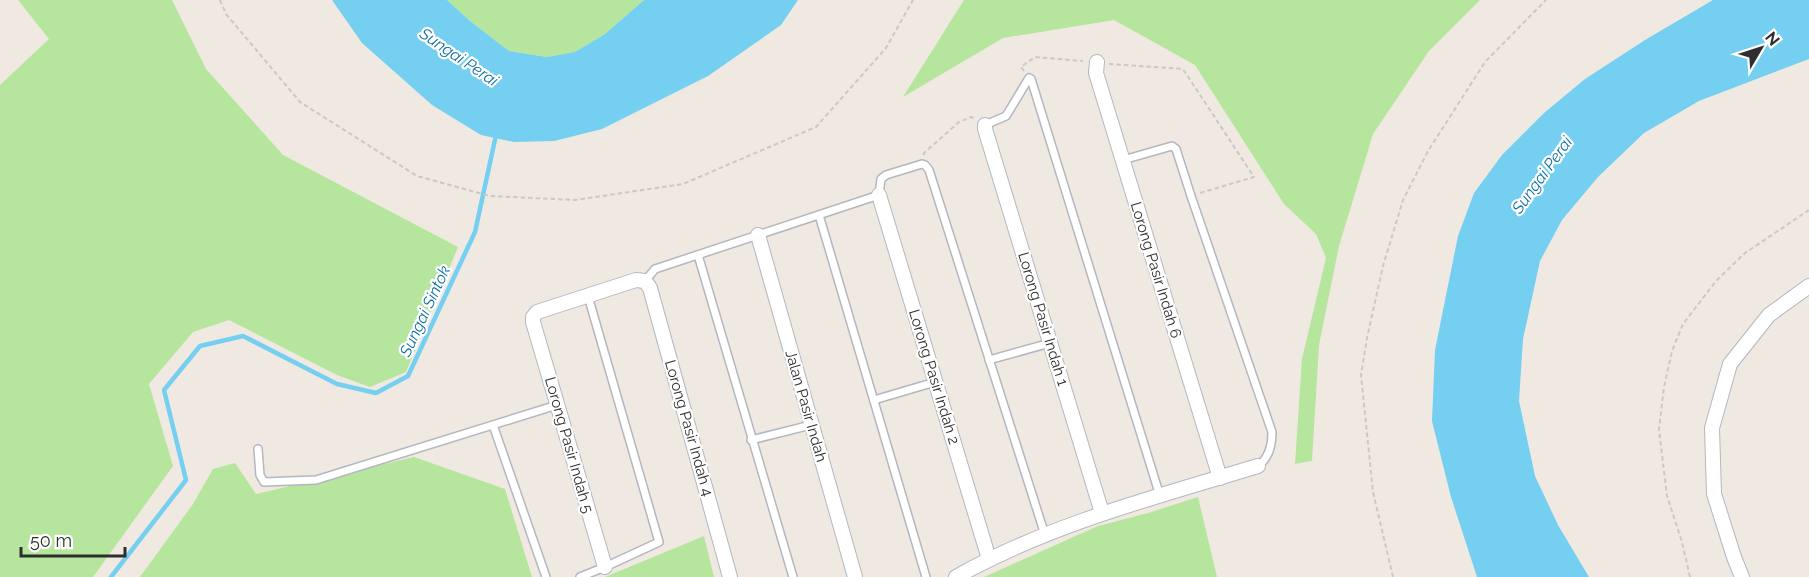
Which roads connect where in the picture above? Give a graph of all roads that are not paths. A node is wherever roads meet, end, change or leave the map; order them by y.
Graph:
1 (1097, 62) road end
2 (985, 125) joint
3 (1123, 160) junction
4 (879, 195) junction
5 (819, 215) junction
6 (758, 235) junction
7 (698, 255) junction
8 (645, 281) junction
9 (1809, 286) edge
10 (588, 296) junction
11 (1050, 343) junction
12 (989, 360) junction
13 (935, 382) junction
14 (874, 400) junction
15 (557, 405) junction
16 (493, 425) junction
17 (812, 425) junction
18 (751, 440) junction
19 (258, 449) dead end
20 (1258, 466) joint
21 (1220, 478) junction
22 (1160, 496) junction
23 (1102, 513) junction
24 (1045, 536) junction
25 (989, 559) junction
26 (605, 567) junction
27 (546, 577) edge
28 (580, 577) edge
29 (730, 577) edge
30 (793, 577) edge
31 (855, 577) edge
32 (926, 577) edge
33 (956, 577) edge
34 (1742, 577) edge

1 - 3 street, Lorong Pasir Indah 6
2 - 11 street, Lorong Pasir Indah 1
2 - 22 lane
3 - 20 lane
3 - 21 street, Lorong Pasir Indah 6
4 - 5 lane
4 - 12 lane
4 - 13 street, Lorong Pasir Indah 2
5 - 6 lane
5 - 14 lane
6 - 7 lane
6 - 17 street, Jalan Pasir Indah
7 - 8 lane
7 - 18 lane
8 - 10 street
8 - 29 street, Lorong Pasir Indah 4
9 - 34 street
10 - 15 street, Lorong Pasir Indah 5
10 - 26 lane
11 - 12 lane
11 - 23 street, Lorong Pasir Indah 1
12 - 24 lane
13 - 14 lane
13 - 25 street, Lorong Pasir Indah 2
14 - 32 lane
15 - 16 lane
15 - 26 street, Lorong Pasir Indah 5
16 - 19 lane
16 - 27 lane
17 - 18 lane
17 - 31 street, Jalan Pasir Indah
18 - 30 lane
20 - 21 street
21 - 22 street
22 - 23 street
23 - 24 street
24 - 25 street
25 - 33 street
26 - 28 lane

